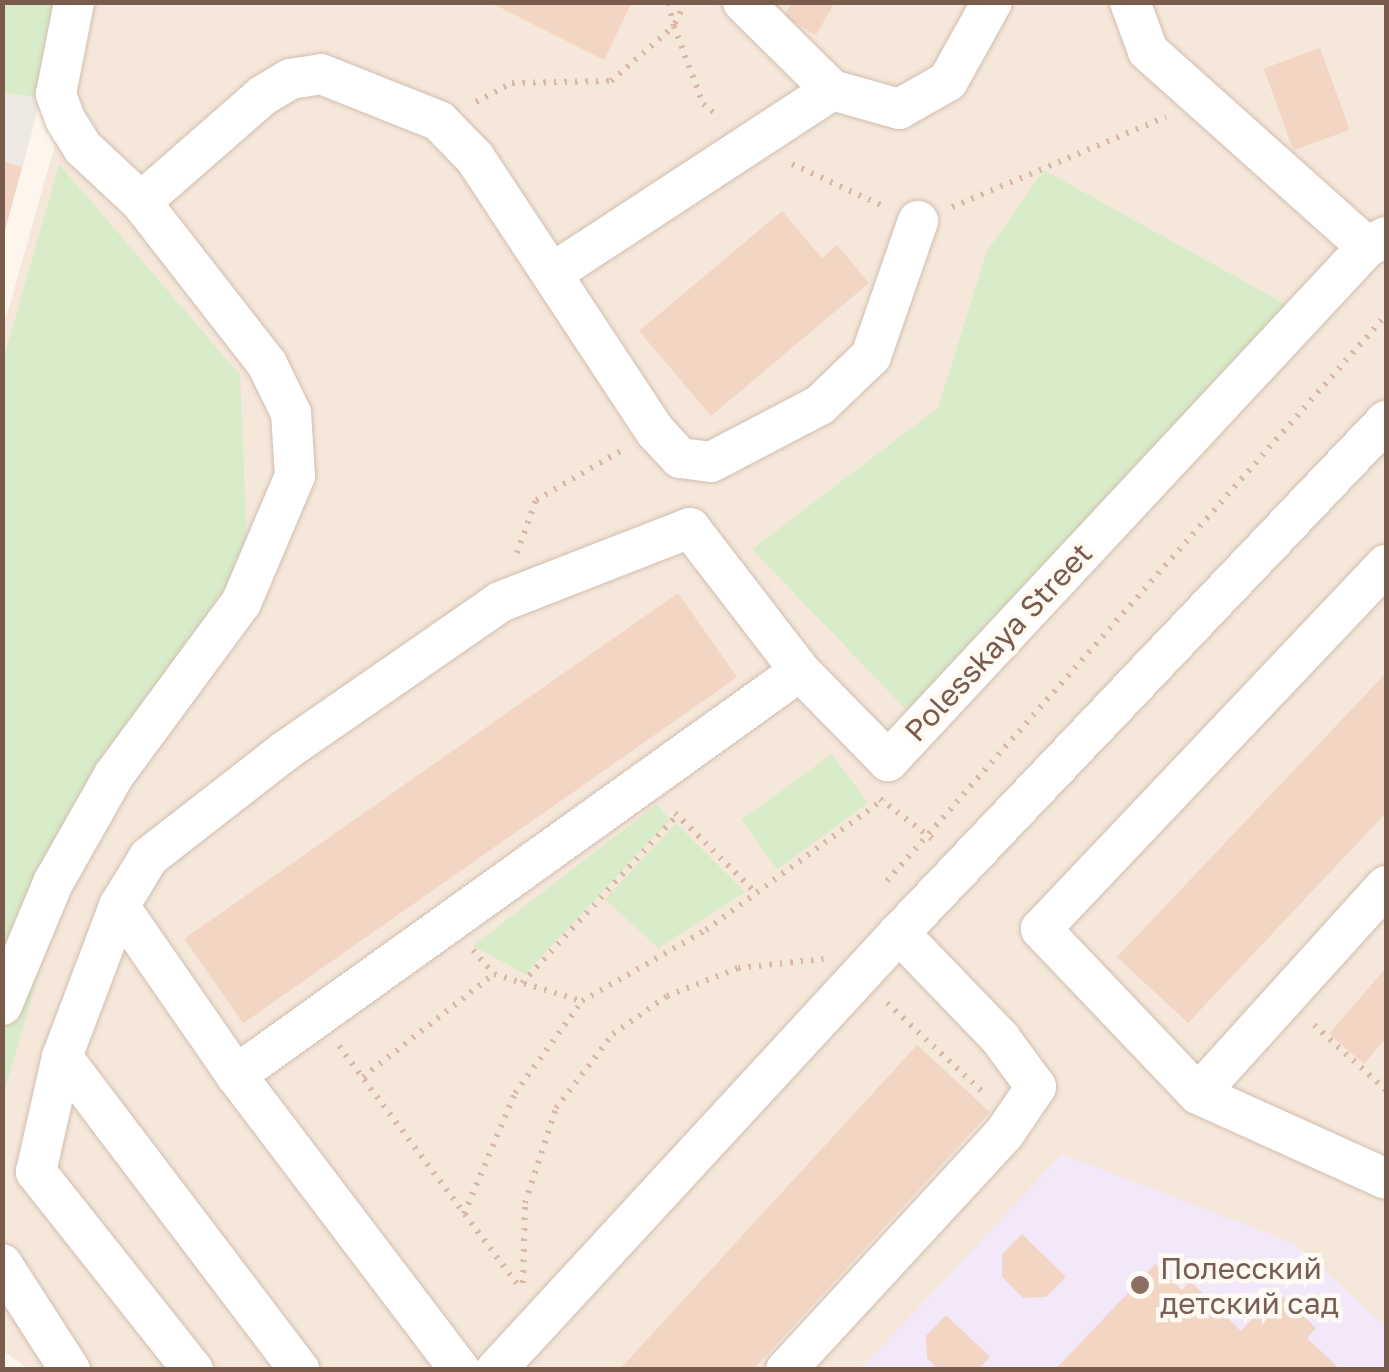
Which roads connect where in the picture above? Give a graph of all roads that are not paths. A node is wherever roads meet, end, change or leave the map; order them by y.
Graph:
1 (74, 2) edge
2 (743, 2) edge
3 (992, 2) edge
4 (1130, 2) edge
5 (832, 90) junction
6 (141, 202) junction
7 (918, 221) road end
8 (1376, 242) edge
9 (554, 272) junction
10 (1386, 422) edge
11 (1386, 565) edge
12 (800, 671) junction
13 (1380, 904) edge
14 (120, 906) junction
15 (899, 933) junction
16 (2, 1006) edge
17 (62, 1056) junction
18 (236, 1075) junction
19 (1198, 1094) junction
20 (1386, 1179) edge
21 (2, 1264) edge
22 (70, 1370) edge
23 (193, 1370) edge
24 (300, 1370) edge
25 (460, 1370) edge
26 (496, 1370) edge
27 (786, 1370) edge

1 - 6 street
2 - 5 street
3 - 5 street
4 - 8 street
5 - 9 street
6 - 9 street
6 - 16 street
7 - 9 street
8 - 12 street, Polesskaya Street
10 - 15 street
11 - 19 street
12 - 14 street
12 - 18 street
13 - 19 street
14 - 17 street
14 - 18 street
15 - 26 street
15 - 27 street
17 - 23 street
17 - 24 street
18 - 25 street
19 - 20 street
21 - 22 street

